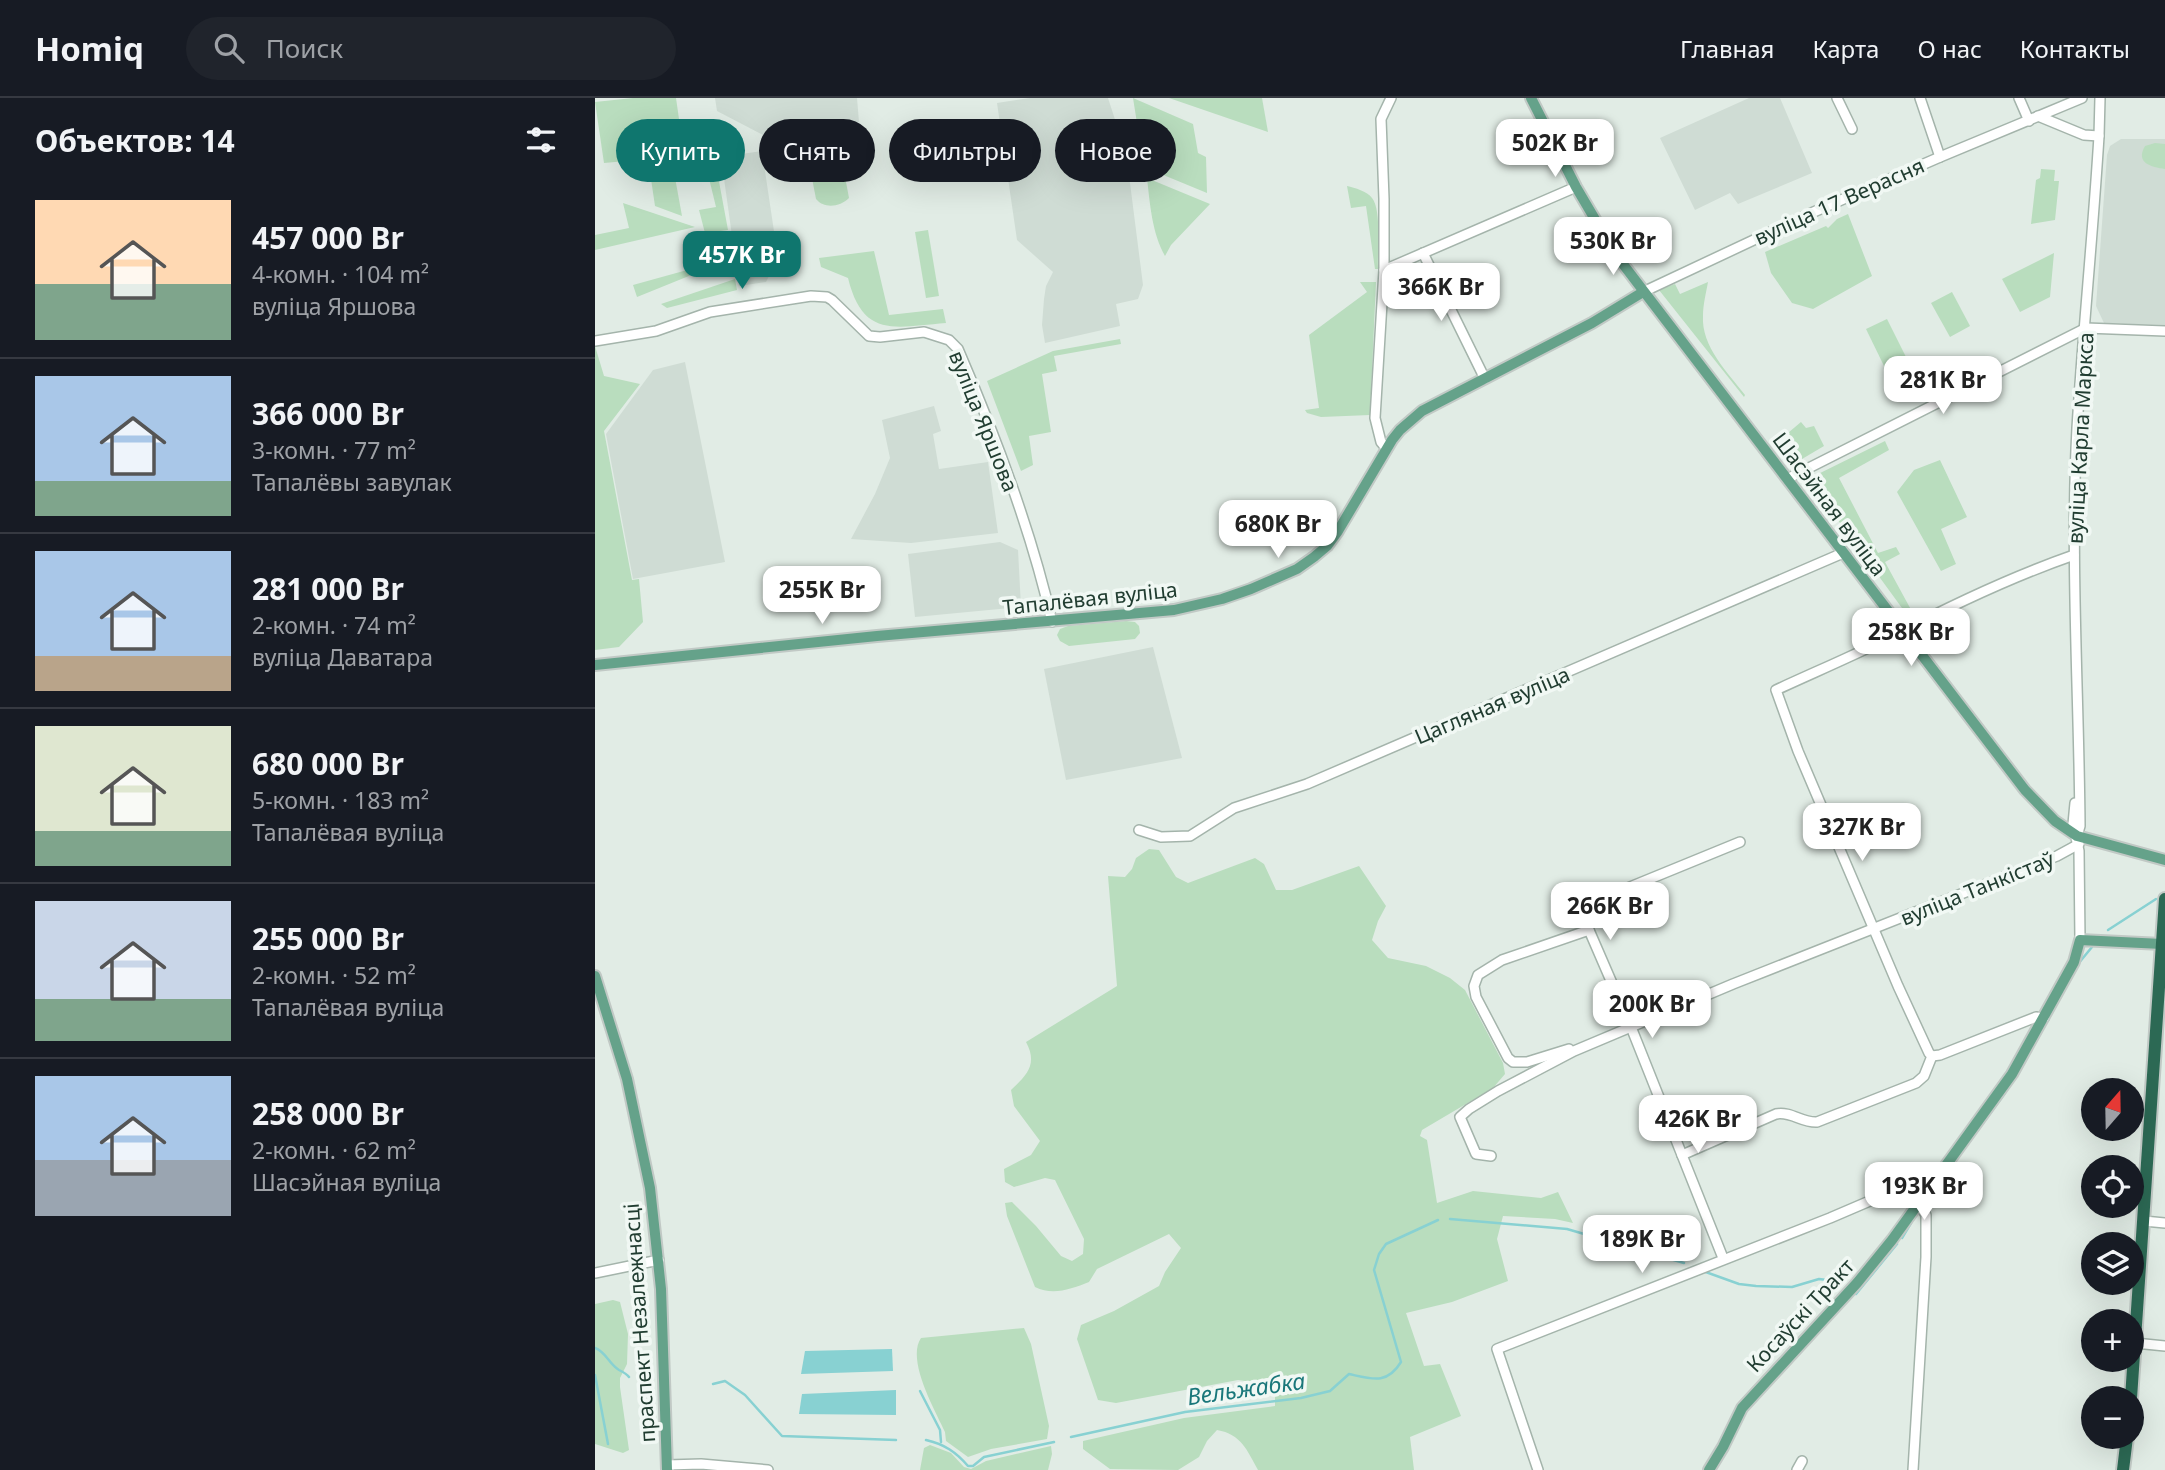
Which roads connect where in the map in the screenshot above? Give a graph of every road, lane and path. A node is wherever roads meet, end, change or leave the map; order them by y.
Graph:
1 (1391, 98) edge
2 (1531, 98) edge
3 (1837, 98) edge
4 (1920, 98) edge
5 (2019, 98) edge
6 (2082, 98) edge
7 (2099, 98) edge
8 (2038, 116) junction
9 (2029, 121) junction
10 (1852, 129) dead end
11 (2099, 136) junction
12 (1940, 157) junction
13 (1576, 187) junction
14 (1423, 253) junction
15 (1384, 271) junction
16 (1643, 292) junction
17 (2086, 328) junction
18 (2165, 331) edge
19 (595, 341) edge
20 (1485, 379) junction
21 (1387, 449) junction
22 (1787, 479) junction
23 (1843, 552) junction
24 (2074, 555) junction
25 (1052, 622) junction
26 (1902, 630) junction
27 (595, 665) edge
28 (1139, 830) dead end
29 (2078, 840) junction
30 (1740, 842) dead end
31 (2165, 860) edge
32 (2165, 900) edge
33 (1874, 929) junction
34 (1589, 930) junction
35 (2080, 940) junction
36 (2164, 944) edge
37 (595, 976) edge
38 (2044, 1018) junction
39 (1631, 1027) junction
40 (1574, 1051) junction
41 (1932, 1056) junction
42 (1682, 1155) junction
43 (1491, 1156) dead end
44 (1929, 1189) junction
45 (1918, 1203) junction
46 (2144, 1221) junction
47 (2165, 1223) edge
48 (1723, 1258) junction
49 (659, 1260) junction
50 (595, 1273) edge
51 (2138, 1309) edge
52 (2144, 1344) edge
53 (2165, 1346) edge
54 (2126, 1449) edge
55 (667, 1467) edge
56 (768, 1470) edge
57 (1538, 1470) edge
58 (1709, 1470) edge
59 (1913, 1470) edge
60 (2123, 1470) edge

1 - 15 street
2 - 13 main road, Шасэйная вуліца
3 - 10 street
4 - 12 street
5 - 9 street
6 - 8 street, вуліца 17 Верасня
7 - 11 street, вуліца Карла Маркса
8 - 9 street, вуліца 17 Верасня
8 - 11 street
9 - 12 street, вуліца 17 Верасня
11 - 17 street, вуліца Карла Маркса
12 - 16 street, вуліца 17 Верасня
13 - 14 street
13 - 16 main road, Шасэйная вуліца
14 - 15 street
14 - 20 street
15 - 21 street
16 - 20 main road, Тапалёвая вуліца
16 - 22 main road, Шасэйная вуліца
17 - 18 street
17 - 22 street
17 - 24 street, вуліца Карла Маркса
19 - 25 street, вуліца Яршова
20 - 21 main road, Тапалёвая вуліца
21 - 25 main road, Тапалёвая вуліца
22 - 23 main road, Шасэйная вуліца
23 - 26 main road, Шасэйная вуліца
23 - 28 street, Цагляная вуліца
24 - 26 street
24 - 29 street, вуліца Карла Маркса
25 - 27 main road, Тапалёвая вуліца
26 - 29 main road, Шасэйная вуліца
26 - 33 street, вуліца Танкістаў
29 - 31 main road, Шасэйная вуліца
29 - 33 street, вуліца Танкістаў
29 - 35 street, Косаўскі Тракт
30 - 34 street
32 - 36 highway
33 - 39 street, вуліца Танкістаў
33 - 41 street, вуліца Танкістаў
34 - 39 street
34 - 40 street, вуліца Танкістаў
35 - 36 main road
35 - 38 main road, Косаўскі Тракт
36 - 46 highway
37 - 49 main road, праспект Незалежнасці
38 - 41 street
38 - 44 main road, Косаўскі Тракт
39 - 40 street, вуліца Танкістаў
39 - 42 street
40 - 43 street, вуліца Танкістаў
41 - 42 street
42 - 48 street
44 - 45 main road, Косаўскі Тракт
44 - 48 street
45 - 58 main road, Косаўскі Тракт
45 - 59 street
46 - 47 street
46 - 51 highway
48 - 57 street
49 - 50 street
49 - 55 main road, праспект Незалежнасці
52 - 53 street
54 - 60 highway
55 - 56 street

